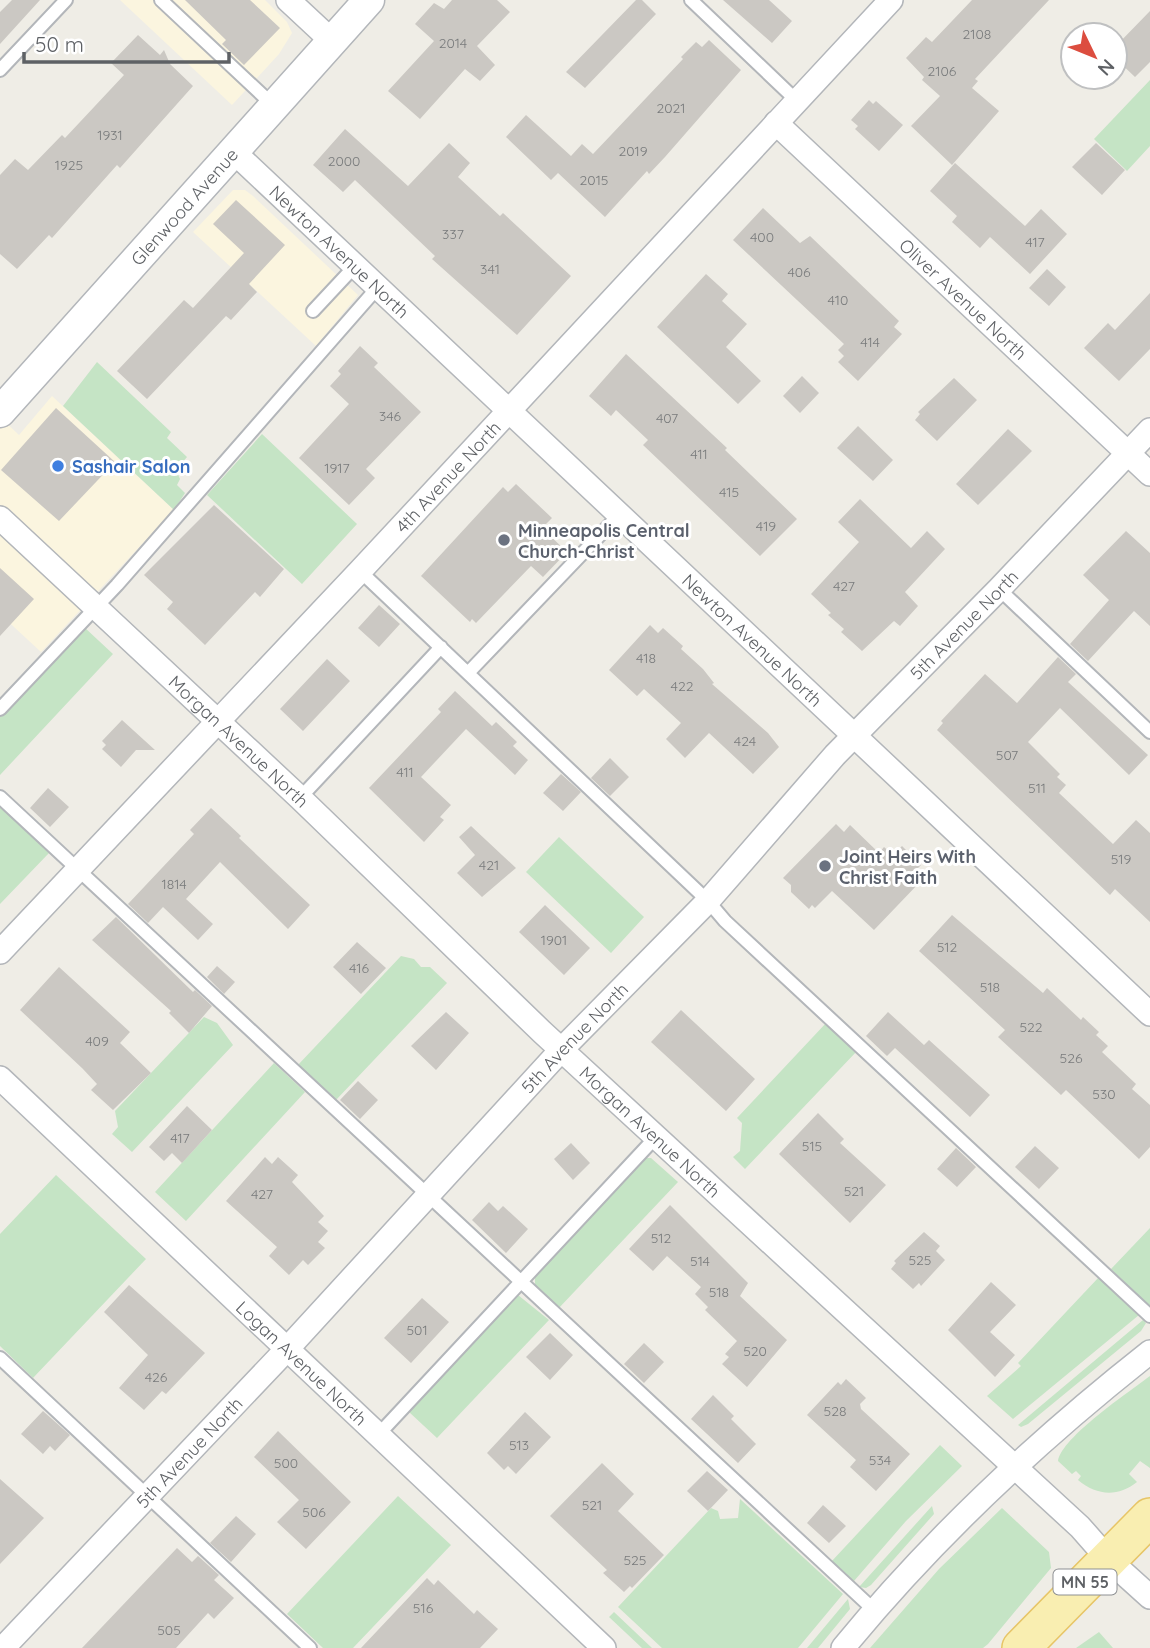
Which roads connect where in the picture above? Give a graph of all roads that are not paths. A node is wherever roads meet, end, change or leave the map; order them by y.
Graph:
1 (66, 0) edge
2 (161, 0) edge
3 (288, 0) edge
4 (369, 0) edge
5 (691, 0) edge
6 (891, 0) edge
7 (332, 41) junction
8 (0, 70) edge
9 (796, 100) junction
10 (274, 106) junction
11 (776, 123) junction
12 (234, 152) junction
13 (355, 266) junction
14 (378, 287) junction
15 (313, 311) dead end
16 (508, 410) junction
17 (0, 412) edge
18 (1150, 430) edge
19 (1128, 453) junction
20 (1150, 474) edge
21 (619, 515) junction
22 (0, 518) edge
23 (360, 571) junction
24 (999, 589) junction
25 (97, 607) junction
26 (441, 647) junction
27 (468, 673) junction
28 (0, 709) edge
29 (219, 721) junction
30 (1150, 732) edge
31 (854, 736) junction
32 (0, 797) edge
33 (300, 798) junction
34 (77, 869) junction
35 (708, 901) junction
36 (0, 952) edge
37 (1150, 1014) edge
38 (562, 1049) junction
39 (0, 1078) edge
40 (655, 1138) junction
41 (428, 1198) junction
42 (520, 1282) junction
43 (1150, 1316) edge
44 (288, 1348) junction
45 (1150, 1352) edge
46 (0, 1358) edge
47 (378, 1435) junction
48 (1013, 1466) junction
49 (147, 1495) junction
50 (1150, 1517) edge
51 (1109, 1560) junction
52 (1150, 1597) edge
53 (874, 1611) junction
54 (4, 1645) edge
55 (310, 1648) edge
56 (604, 1648) edge
57 (843, 1648) edge
58 (1021, 1648) edge

1 - 8 lane
2 - 10 lane
3 - 7 street
4 - 7 street, Glenwood Avenue
5 - 9 lane
6 - 9 street, 4th Avenue North
7 - 10 street, Glenwood Avenue
9 - 11 street, 4th Avenue North
10 - 12 street, Glenwood Avenue
11 - 16 street, 4th Avenue North
11 - 19 street, Oliver Avenue North
12 - 13 street, Newton Avenue North
12 - 17 street, Glenwood Avenue
13 - 14 street, Newton Avenue North
13 - 15 lane
14 - 16 street, Newton Avenue North
14 - 25 lane
16 - 21 street, Newton Avenue North
16 - 23 street, 4th Avenue North
18 - 19 street, 5th Avenue North
19 - 20 street, Oliver Avenue North
19 - 24 street, 5th Avenue North
21 - 27 lane
21 - 31 street, Newton Avenue North
22 - 25 street, Morgan Avenue North
23 - 26 lane
23 - 29 street, 4th Avenue North
24 - 30 lane
24 - 31 street, 5th Avenue North
25 - 28 lane
25 - 29 street, Morgan Avenue North
26 - 27 lane
26 - 33 lane
27 - 35 lane
29 - 33 street, Morgan Avenue North
29 - 34 street, 4th Avenue North
31 - 35 street, 5th Avenue North
31 - 37 street, Newton Avenue North
32 - 34 lane
33 - 38 street, Morgan Avenue North
34 - 36 street, 4th Avenue North
34 - 41 lane
35 - 38 street, 5th Avenue North
35 - 43 lane
38 - 40 street, Morgan Avenue North
38 - 41 street, 5th Avenue North
39 - 44 street, Logan Avenue North
40 - 42 lane
40 - 48 street, Morgan Avenue North
41 - 42 lane
41 - 44 street, 5th Avenue North
42 - 47 lane
42 - 53 lane
44 - 47 street, Logan Avenue North
44 - 49 street, 5th Avenue North
45 - 48 street
46 - 49 lane
47 - 56 street, Logan Avenue North
48 - 51 street, Morgan Avenue North
48 - 53 street
49 - 54 street, 5th Avenue North
49 - 55 lane
50 - 51 main road, MN 55
51 - 52 street, Morgan Avenue North
51 - 58 main road, MN 55
53 - 57 street

